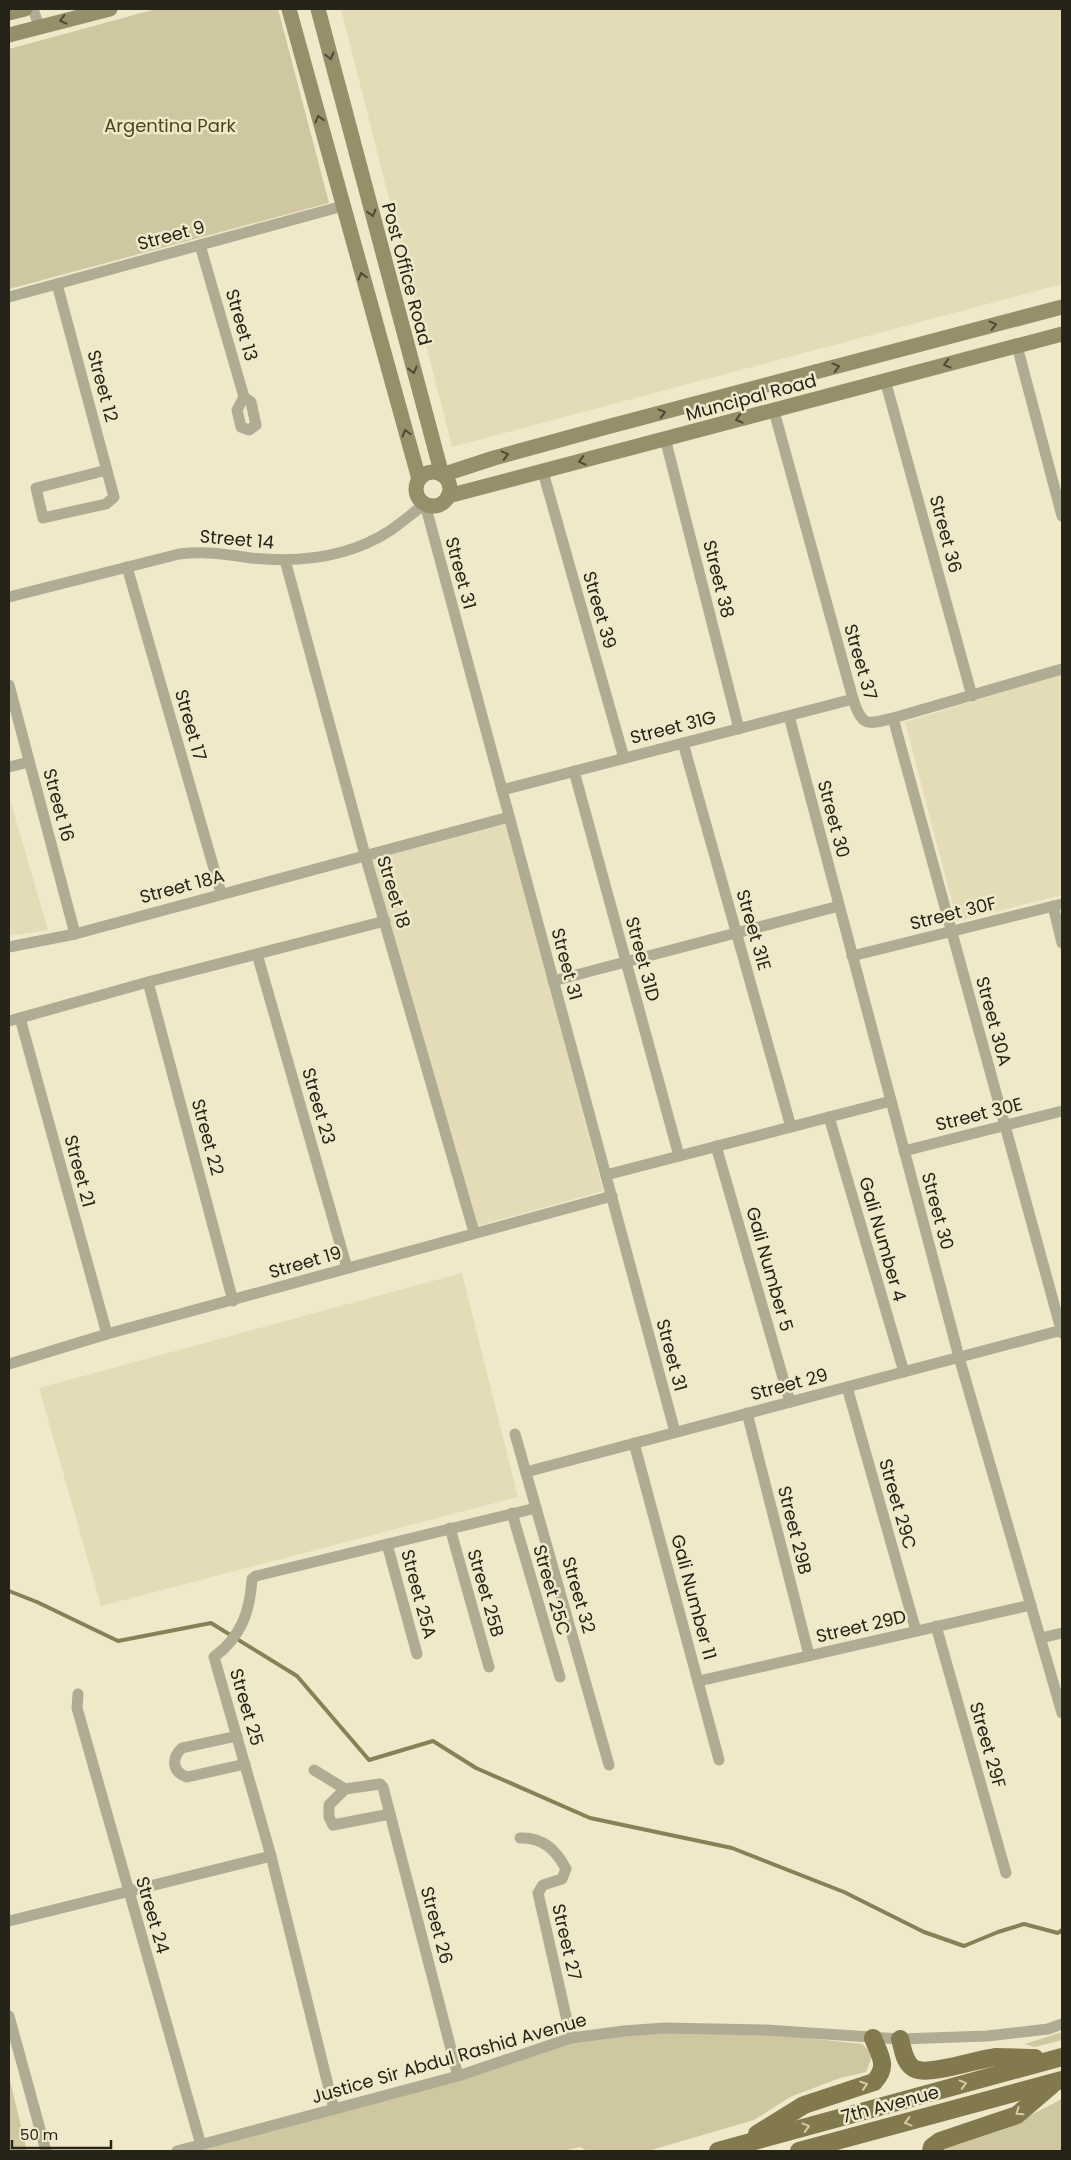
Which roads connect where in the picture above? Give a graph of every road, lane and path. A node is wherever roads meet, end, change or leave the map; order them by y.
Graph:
1 (25, 9) edge
2 (33, 9) edge
3 (110, 9) edge
4 (288, 9) edge
5 (318, 9) edge
6 (9, 13) edge
7 (39, 26) junction
8 (9, 34) edge
9 (337, 81) junction
10 (311, 88) junction
11 (343, 206) junction
12 (200, 245) junction
13 (58, 284) junction
14 (9, 297) edge
15 (1062, 307) edge
16 (1062, 334) edge
17 (1017, 346) junction
18 (886, 380) junction
19 (244, 397) junction
20 (774, 411) junction
21 (665, 438) junction
22 (434, 448) junction
23 (472, 465) junction
24 (107, 470) junction
25 (543, 472) junction
26 (442, 475) junction
27 (419, 480) junction
28 (448, 496) junction
29 (424, 504) junction
30 (1062, 516) edge
31 (285, 560) junction
32 (127, 567) junction
33 (9, 597) edge
34 (1062, 669) edge
35 (9, 685) edge
36 (972, 696) junction
37 (853, 699) junction
38 (789, 716) junction
39 (893, 718) junction
40 (739, 728) junction
41 (683, 743) junction
42 (624, 758) junction
43 (29, 762) junction
44 (9, 767) edge
45 (574, 771) junction
46 (502, 790) junction
47 (509, 817) junction
48 (365, 855) junction
49 (221, 893) junction
50 (1057, 905) edge
51 (839, 906) junction
52 (385, 921) junction
53 (952, 931) junction
54 (736, 933) junction
55 (75, 934) junction
56 (1062, 943) edge
57 (9, 947) edge
58 (257, 954) junction
59 (852, 956) junction
60 (626, 962) junction
61 (553, 981) junction
62 (148, 982) junction
63 (14, 1019) edge
64 (891, 1101) junction
65 (1062, 1111) edge
66 (829, 1117) junction
67 (1005, 1125) junction
68 (791, 1127) junction
69 (716, 1146) junction
70 (904, 1151) junction
71 (679, 1156) junction
72 (606, 1175) junction
73 (612, 1196) junction
74 (474, 1232) junction
75 (347, 1268) junction
76 (233, 1301) junction
77 (1062, 1331) edge
78 (107, 1334) junction
79 (959, 1357) junction
80 (9, 1364) edge
81 (904, 1372) junction
82 (847, 1387) junction
83 (790, 1402) junction
84 (747, 1413) junction
85 (675, 1432) junction
86 (515, 1434) dead end
87 (634, 1443) junction
88 (526, 1472) junction
89 (536, 1508) junction
90 (512, 1513) junction
91 (450, 1528) junction
92 (387, 1544) junction
93 (1031, 1604) junction
94 (936, 1626) junction
95 (916, 1631) junction
96 (1062, 1633) edge
97 (1041, 1638) junction
98 (418, 1654) dead end
99 (809, 1656) junction
100 (489, 1667) dead end
101 (560, 1677) dead end
102 (699, 1681) junction
103 (78, 1694) dead end
104 (1062, 1713) edge
105 (237, 1736) junction
106 (719, 1760) dead end
107 (245, 1764) junction
108 (609, 1765) dead end
109 (314, 1770) dead end
110 (345, 1789) junction
111 (390, 1814) junction
112 (520, 1838) dead end
113 (271, 1856) junction
114 (1006, 1873) dead end
115 (128, 1890) junction
116 (9, 1921) edge
117 (9, 2016) edge
118 (1062, 2024) edge
119 (571, 2038) junction
120 (873, 2038) junction
121 (900, 2039) junction
122 (1059, 2058) edge
123 (458, 2076) junction
124 (1059, 2080) edge
125 (334, 2109) junction
126 (742, 2144) junction
127 (201, 2145) junction
128 (46, 2151) edge
129 (177, 2151) edge
130 (718, 2151) edge
131 (799, 2151) edge
132 (931, 2151) edge

1 - 6 street
2 - 7 street
3 -> 7 street
4 - 10 street
5 -> 9 street, Post Office Road
7 - 8 street
9 - 10 street
9 -> 22 street, Post Office Road
11 -> 10 street
11 - 12 street, Street 9
27 -> 11 street
12 - 13 street, Street 9
12 - 19 street, Street 13
13 - 14 street, Street 9
13 - 24 street, Street 12
23 -> 15 street
16 - 17 street, Muncipal Road
17 -> 18 street, Muncipal Road
17 - 30 street
18 - 20 street, Muncipal Road
18 - 36 street, Street 36
19 - 19 street, Street 13
20 -> 21 street, Muncipal Road
20 - 37 street, Street 37
21 -> 25 street, Muncipal Road
21 - 40 street, Street 38
22 - 23 street
22 - 26 street, Post Office Road
23 - 26 street
24 - 24 street, Street 12
25 - 28 street, Muncipal Road
25 - 42 street, Street 39
26 - 27 street
26 - 28 street
27 - 29 street
28 - 29 street
29 - 31 street, Street 14
29 - 46 street, Street 31
31 - 32 street, Street 14
31 - 48 street, Street 18
32 - 33 street, Street 14
32 - 49 street, Street 17
34 - 36 street, Street 37
35 - 43 street, Street 16
36 - 39 street, Street 37
37 - 38 street, Street 31G
37 - 39 street, Street 37
38 - 40 street, Street 31G
38 - 51 street, Street 30
39 - 53 street, Street 30A
40 - 41 street, Street 31G
41 - 42 street, Street 31G
41 - 54 street, Street 31E
42 - 45 street, Street 31G
43 - 44 street
43 - 55 street, Street 16
45 - 46 street, Street 31G
45 - 60 street, Street 31D
46 - 47 street, Street 31
47 - 48 street, Street 18A
47 - 61 street, Street 31
48 - 49 street, Street 18A
48 - 52 street, Street 18
49 - 55 street, Street 18A
50 - 53 street, Street 30F
50 - 56 street
51 - 54 street
51 - 59 street, Street 30
52 - 58 street
52 - 74 street, Street 18
53 - 59 street, Street 30F
53 - 67 street, Street 30A
54 - 60 street
54 - 68 street, Street 31E
55 - 57 street, Street 18A
58 - 62 street
58 - 75 street, Street 23
59 - 64 street, Street 30
60 - 61 street
60 - 71 street, Street 31D
61 - 72 street, Street 31
62 - 63 street
62 - 76 street, Street 22
63 - 78 street, Street 21
64 - 66 street
64 - 70 street, Street 30
65 - 67 street, Street 30E
66 - 68 street
66 - 81 street, Gali Number 4
67 - 70 street, Street 30E
67 - 77 street, Street 30A
68 - 69 street
69 - 71 street
69 - 83 street, Gali Number 5
70 - 79 street, Street 30
71 - 72 street
72 - 73 street, Street 31
73 - 74 street, Street 19
73 - 85 street, Street 31
74 - 75 street, Street 19
75 - 76 street, Street 19
76 - 78 street, Street 19
77 - 79 street, Street 29
78 - 80 street, Street 19
79 - 81 street, Street 29
79 - 93 street, Street 30
81 - 82 street, Street 29
82 - 83 street, Street 29
82 - 95 street, Street 29C
83 - 84 street, Street 29
84 - 85 street, Street 29
84 - 99 street, Street 29B
85 - 87 street, Street 29
86 - 88 street, Street 32
87 - 88 street, Street 29
87 - 102 street, Gali Number 11
88 - 89 street, Street 32
89 - 90 street, Street 25
89 - 108 street, Street 32
90 - 91 street, Street 25
90 - 101 street, Street 25C
91 - 92 street, Street 25
91 - 100 street, Street 25B
92 - 98 street, Street 25A
92 - 105 street, Street 25
93 - 94 street, Street 29D
93 - 97 street, Street 30
94 - 95 street, Street 29D
94 - 114 street, Street 29F
95 - 99 street, Street 29D
96 - 97 street
97 - 104 street, Street 30
99 - 102 street, Street 29D
102 - 106 street, Gali Number 11
103 - 115 street, Street 24
105 - 107 street, Street 25
105 - 107 street
107 - 113 street, Street 25
109 - 110 street
110 - 111 street, Street 26
110 - 111 street
111 - 123 street, Street 26
112 - 119 street, Street 27
113 - 115 street
113 - 125 street, Street 25
115 - 116 street
115 - 127 street, Street 24
117 - 128 street
118 - 121 street, Justice Sir Abdul Rashid Avenue
119 - 120 street, Justice Sir Abdul Rashid Avenue
119 - 123 street, Justice Sir Abdul Rashid Avenue
120 - 121 street, Justice Sir Abdul Rashid Avenue
126 -> 120 main road
121 - 122 main road
126 -> 122 main road, 7th Avenue
123 - 125 street, Justice Sir Abdul Rashid Avenue
124 -> 131 main road, 7th Avenue
124 -> 132 main road
125 - 127 street, Justice Sir Abdul Rashid Avenue
126 - 130 main road, 7th Avenue
127 - 129 street, Justice Sir Abdul Rashid Avenue

